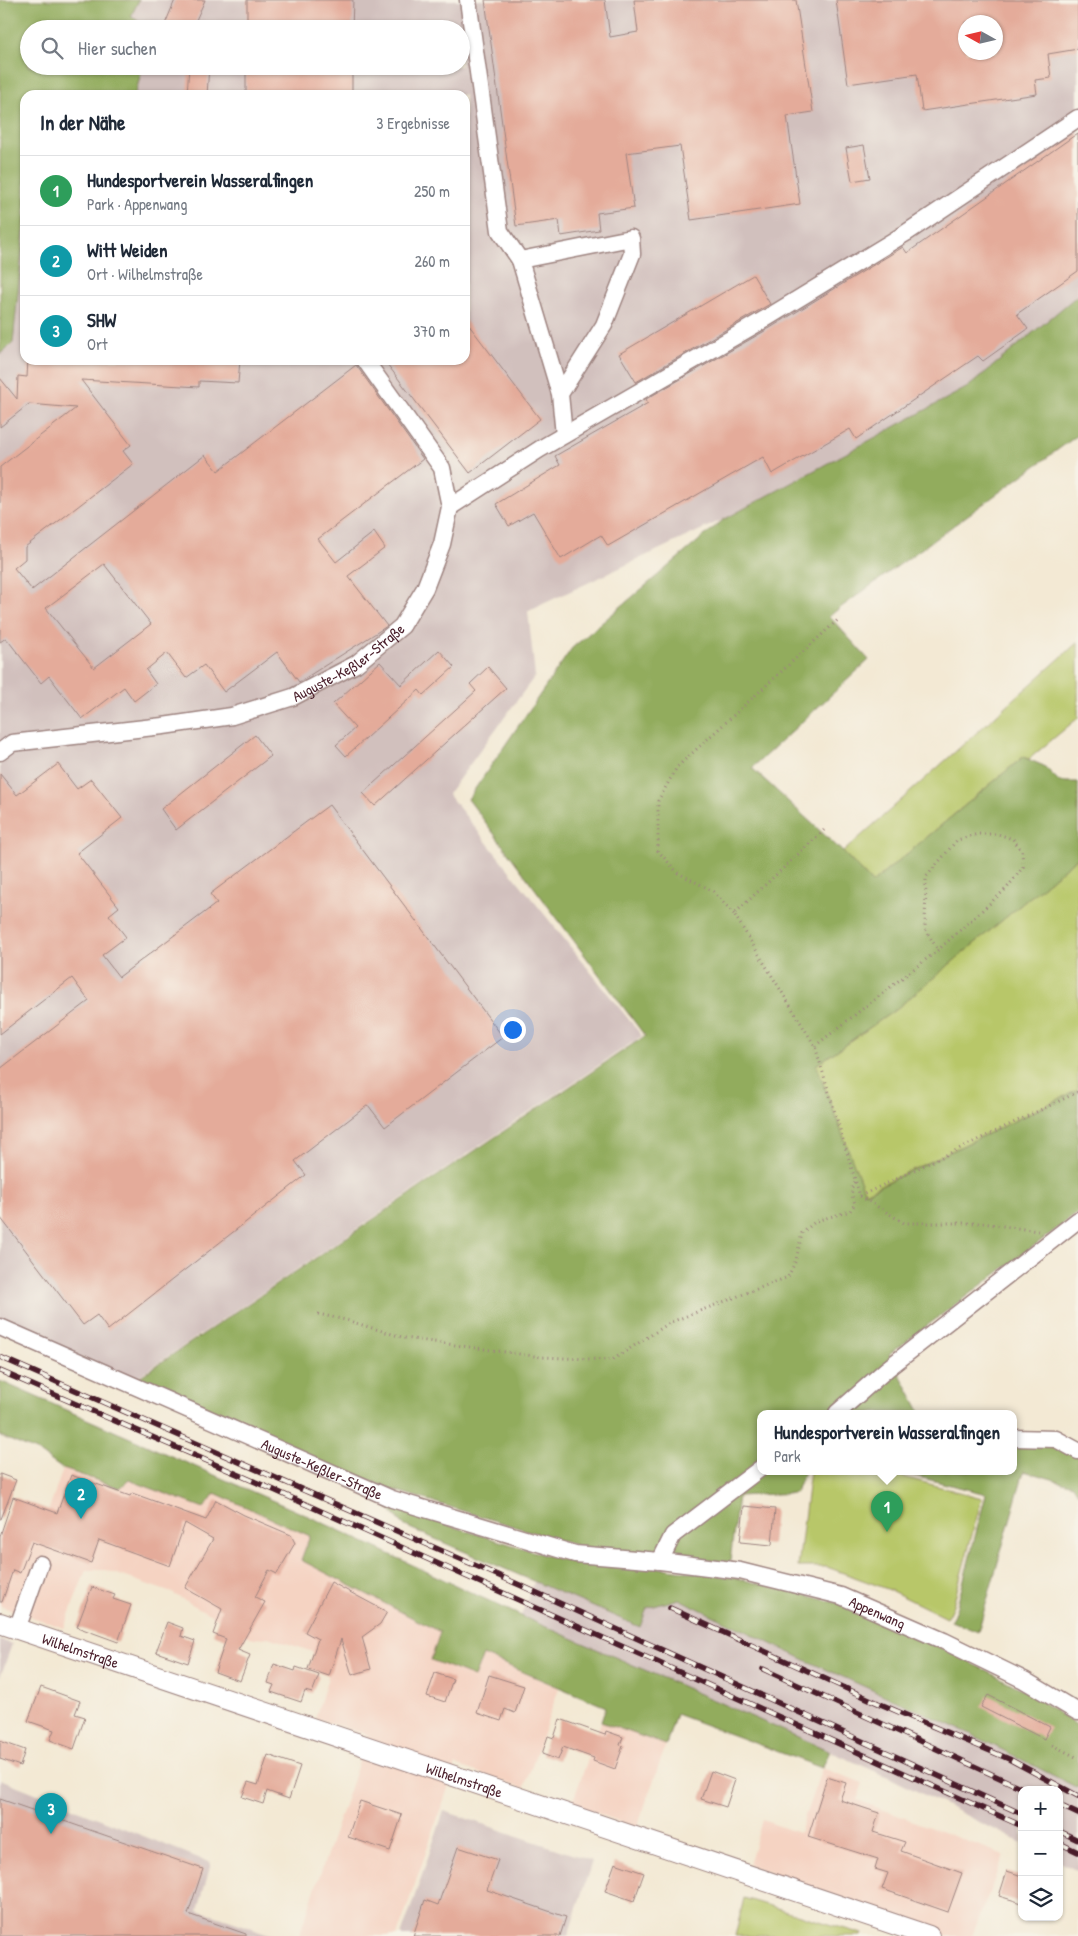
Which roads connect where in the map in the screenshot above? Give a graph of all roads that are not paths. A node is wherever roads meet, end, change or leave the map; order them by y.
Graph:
1 (468, 0) edge
2 (1078, 118) edge
3 (520, 260) junction
4 (369, 365) edge
5 (560, 394) junction
6 (564, 435) junction
7 (450, 507) junction
8 (0, 752) edge
9 (1078, 1220) edge
10 (0, 1327) edge
11 (840, 1410) edge
12 (1017, 1438) edge
13 (1078, 1451) edge
14 (757, 1471) edge
15 (660, 1561) junction
16 (40, 1564) dead end
17 (9, 1626) edge
18 (1078, 1712) edge
19 (929, 1936) edge

1 - 3 street
2 - 6 street
3 - 5 street
3 - 5 street
4 - 7 street, Auguste-Keßler-Straße
5 - 6 street
6 - 7 street
7 - 8 street, Auguste-Keßler-Straße
9 - 11 street
10 - 15 street, Auguste-Keßler-Straße
12 - 13 street
14 - 15 street
15 - 18 street, Appenwang
16 - 17 street
17 - 19 main road, Wilhelmstraße

